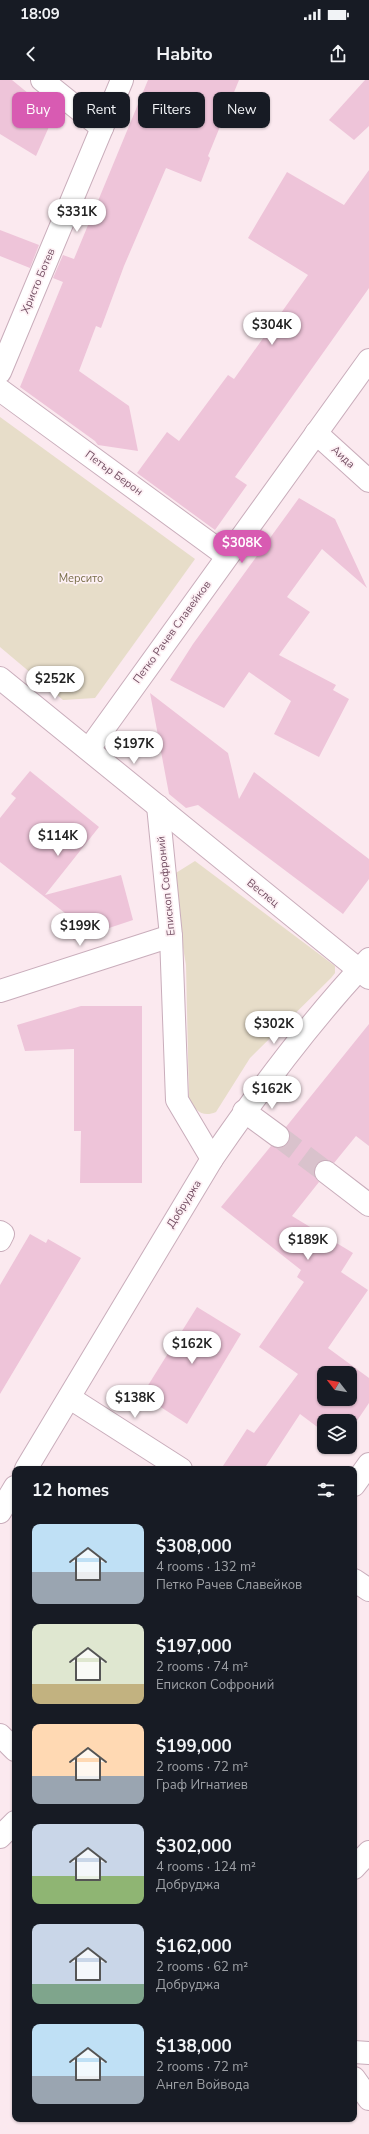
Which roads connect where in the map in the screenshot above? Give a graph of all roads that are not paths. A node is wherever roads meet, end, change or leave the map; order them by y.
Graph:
1 (42, 80) edge
2 (122, 80) edge
3 (117, 92) edge
4 (73, 105) edge
5 (102, 128) edge
6 (369, 360) edge
7 (0, 372) edge
8 (0, 390) edge
9 (316, 433) junction
10 (369, 480) edge
11 (227, 556) junction
12 (0, 678) edge
13 (89, 749) junction
14 (158, 806) junction
15 (171, 936) junction
16 (366, 969) edge
17 (0, 991) edge
18 (244, 1111) junction
19 (278, 1136) tunnel mouth
20 (212, 1159) junction
21 (326, 1172) tunnel mouth
22 (369, 1205) edge
23 (0, 1232) edge
24 (0, 1240) edge
25 (70, 1398) junction
26 (369, 1464) edge
27 (28, 1466) edge
28 (176, 1466) edge
29 (357, 1481) edge
30 (12, 1492) edge
31 (0, 1512) edge
32 (357, 1582) edge
33 (369, 1590) edge
34 (0, 1735) edge
35 (12, 1747) edge
36 (369, 1852) edge
37 (357, 1865) edge
38 (357, 2052) edge
39 (369, 2053) edge
40 (357, 2082) edge
41 (369, 2099) edge

1 - 4 street
2 - 3 street, Христо Ботев
5 - 7 street, Христо Ботев
6 - 9 street, Петко Рачев Славейков
8 - 11 street, Петър Берон
9 - 10 street, Аида
9 - 11 street, Петко Рачев Славейков
11 - 13 street, Петко Рачев Славейков
12 - 13 street
13 - 14 street
14 - 15 street, Епископ Софроний
14 - 16 street, Веслец
15 - 17 street
15 - 20 street, Епископ Софроний
16 - 18 street, Добруджа
18 - 19 street
18 - 20 street, Добруджа
20 - 25 street, Добруджа
21 - 22 street
23 - 24 street
25 - 27 street, Добруджа
25 - 28 street
26 - 29 street
30 - 31 street
32 - 33 street
34 - 35 street
36 - 37 street
38 - 39 street
40 - 41 street

